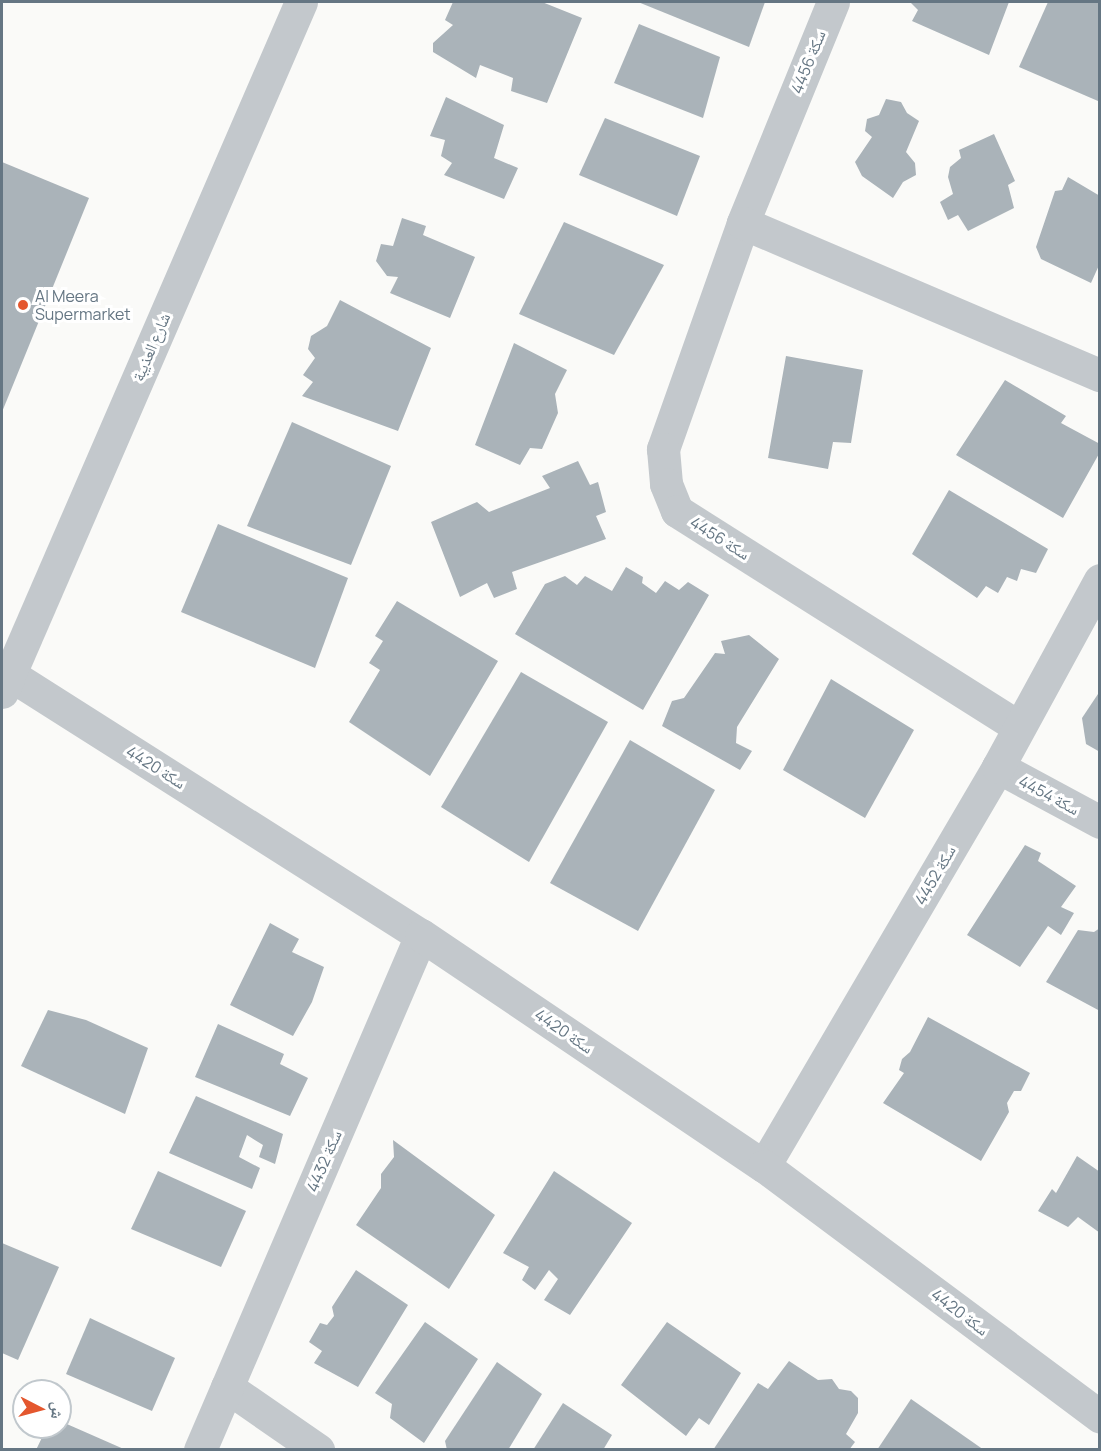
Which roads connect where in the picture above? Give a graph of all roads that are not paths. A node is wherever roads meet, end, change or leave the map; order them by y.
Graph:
1 (301, 2) edge
2 (832, 2) edge
3 (743, 223) junction
4 (1100, 375) edge
5 (1100, 580) edge
6 (4, 679) edge
7 (1019, 727) junction
8 (998, 767) junction
9 (1100, 822) edge
10 (421, 935) junction
11 (764, 1166) junction
12 (227, 1387) junction
13 (1100, 1416) edge
14 (200, 1449) edge
15 (318, 1449) edge

1 - 6 street, شارع العذيبة
2 - 3 street, سكة 4456
3 - 4 street
3 - 7 street, سكة 4456
5 - 7 street, سكة 4452
6 - 10 street, سكة 4420
7 - 8 street, سكة 4452
8 - 9 street, سكة 4454
8 - 11 street, سكة 4452
10 - 11 street, سكة 4420
10 - 12 street, سكة 4432
11 - 13 street, سكة 4420
12 - 14 street, سكة 4432
12 - 15 street

